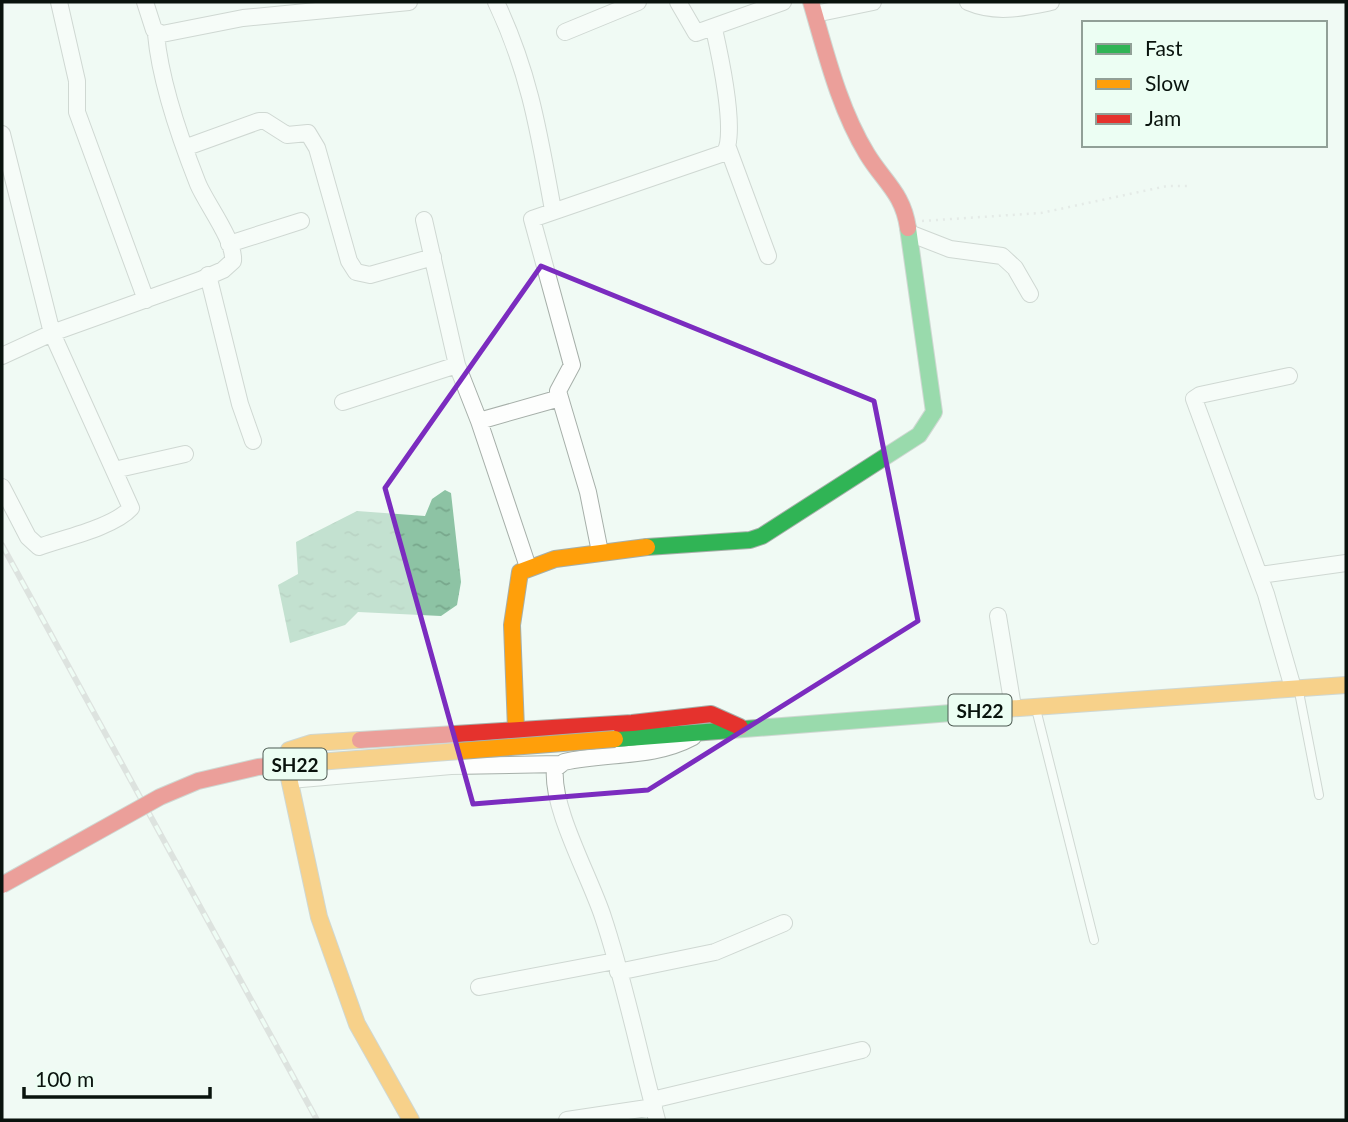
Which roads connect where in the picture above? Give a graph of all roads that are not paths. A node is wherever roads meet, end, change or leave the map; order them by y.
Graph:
1 (59, 2) edge
2 (145, 2) edge
3 (410, 2) edge
4 (496, 2) edge
5 (638, 2) edge
6 (678, 2) edge
7 (783, 2) edge
8 (873, 2) edge
9 (968, 2) edge
10 (1051, 2) edge
11 (813, 8) edge
12 (714, 29) junction
13 (565, 32) dead end
14 (156, 34) junction
15 (2, 134) edge
16 (187, 147) junction
17 (728, 148) junction
18 (553, 210) junction
19 (302, 220) dead end
20 (424, 220) dead end
21 (908, 228) junction
22 (229, 244) junction
23 (768, 256) dead end
24 (433, 257) junction
25 (208, 275) junction
26 (1030, 294) dead end
27 (146, 300) junction
28 (52, 333) junction
29 (2, 356) edge
30 (457, 365) junction
31 (1289, 376) dead end
32 (561, 398) junction
33 (343, 402) dead end
34 (479, 421) junction
35 (253, 441) dead end
36 (185, 454) dead end
37 (114, 470) junction
38 (2, 487) edge
39 (600, 552) junction
40 (1346, 563) edge
41 (528, 566) junction
42 (1259, 575) junction
43 (998, 616) dead end
44 (1346, 685) edge
45 (1296, 688) junction
46 (1035, 706) junction
47 (1013, 707) junction
48 (740, 727) junction
49 (516, 729) junction
50 (705, 731) junction
51 (559, 764) junction
52 (290, 780) junction
53 (1319, 795) dead end
54 (2, 885) edge
55 (784, 923) dead end
56 (1094, 940) dead end
57 (617, 967) junction
58 (479, 988) dead end
59 (862, 1050) dead end
60 (654, 1109) edge
61 (411, 1120) edge
62 (567, 1120) edge

1 - 27 street
2 - 14 street
3 - 14 street
4 - 18 street
5 - 13 street
6 - 12 street
7 - 12 street
8 - 11 street
9 - 10 street
11 - 21 street
12 - 17 street
14 - 16 street
15 - 28 street
16 - 22 street
16 - 24 street
17 - 18 street
17 - 23 street
18 - 32 street
19 - 22 street
20 - 24 street
21 - 26 street
21 - 39 street
22 - 25 street
24 - 30 street
25 - 27 street
25 - 35 street
27 - 28 street
28 - 29 street
28 - 37 street
30 - 33 street
30 - 34 street
31 - 42 street
32 - 34 street
32 - 39 street
34 - 41 street
36 - 37 street
37 - 38 street
39 - 41 street
40 - 42 street
41 - 49 street
42 - 45 street
43 - 47 street
44 - 45 street, SH22
45 - 46 street, SH22
45 - 53 lane
46 - 47 street, SH22
46 - 56 lane
47 - 48 street, SH22
48 - 49 street
48 - 50 street, SH22
49 - 52 street
50 - 51 street
50 - 54 street, SH22, bridge
51 - 52 street
51 - 57 street
52 - 61 street
55 - 57 street
57 - 58 street
57 - 60 street
59 - 60 street
60 - 62 street

